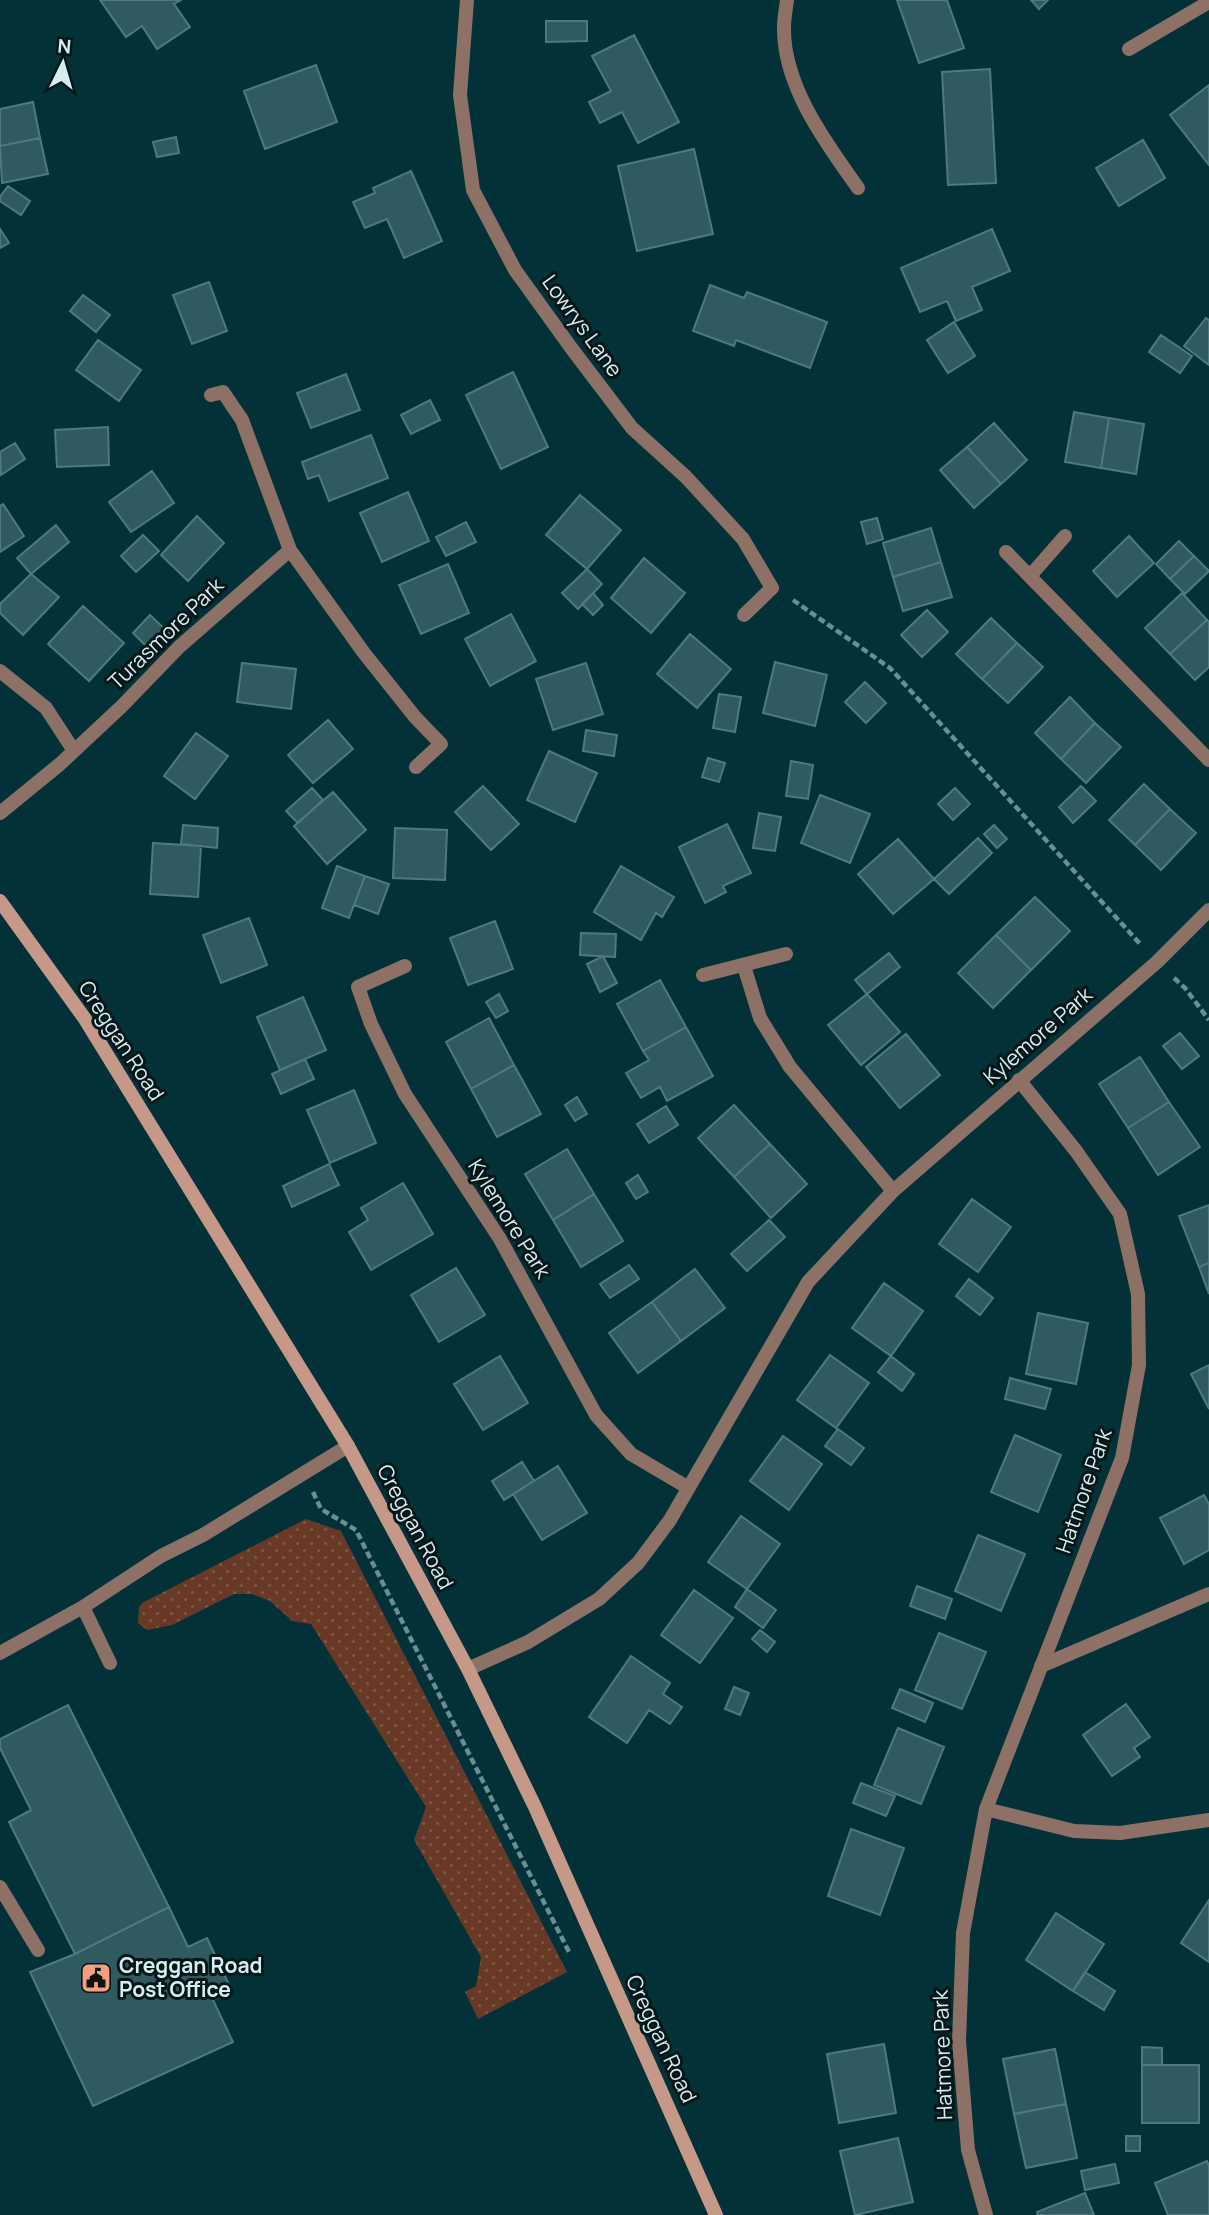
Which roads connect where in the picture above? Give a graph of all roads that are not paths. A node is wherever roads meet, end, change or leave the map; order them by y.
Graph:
1 (467, 0) edge
2 (787, 0) edge
3 (1209, 2) edge
4 (1129, 49) dead end
5 (858, 188) dead end
6 (211, 396) dead end
7 (1065, 536) dead end
8 (290, 550) junction
9 (1006, 552) dead end
10 (1030, 576) junction
11 (744, 615) dead end
12 (0, 671) edge
13 (74, 751) junction
14 (1209, 760) edge
15 (416, 767) dead end
16 (0, 813) edge
17 (0, 901) edge
18 (1209, 910) edge
19 (786, 954) dead end
20 (405, 966) dead end
21 (744, 966) junction
22 (703, 975) dead end
23 (1019, 1080) junction
24 (893, 1191) junction
25 (348, 1446) junction
26 (687, 1487) junction
27 (1209, 1594) edge
28 (83, 1607) junction
29 (0, 1653) edge
30 (110, 1662) dead end
31 (1041, 1666) junction
32 (468, 1669) junction
33 (986, 1809) junction
34 (1209, 1821) edge
35 (0, 1887) edge
36 (38, 1950) dead end
37 (716, 2215) edge
38 (986, 2215) edge

1 - 11 street, Lowrys Lane
2 - 5 street
3 - 4 street
6 - 8 street
7 - 10 street
8 - 13 street, Turasmore Park
8 - 15 street
9 - 10 street
10 - 14 street
12 - 13 street
13 - 16 street, Turasmore Park
17 - 25 main road, Creggan Road
18 - 23 street, Kylemore Park
19 - 21 street
20 - 26 street, Kylemore Park
21 - 22 street
21 - 24 street
23 - 24 street, Kylemore Park
23 - 31 street, Hatmore Park
24 - 26 street, Kylemore Park
25 - 28 street
25 - 32 main road, Creggan Road
26 - 32 street, Kylemore Park
27 - 31 street
28 - 29 street
28 - 30 street
31 - 33 street, Hatmore Park
32 - 37 main road, Creggan Road
33 - 34 street
33 - 38 street, Hatmore Park
35 - 36 street

